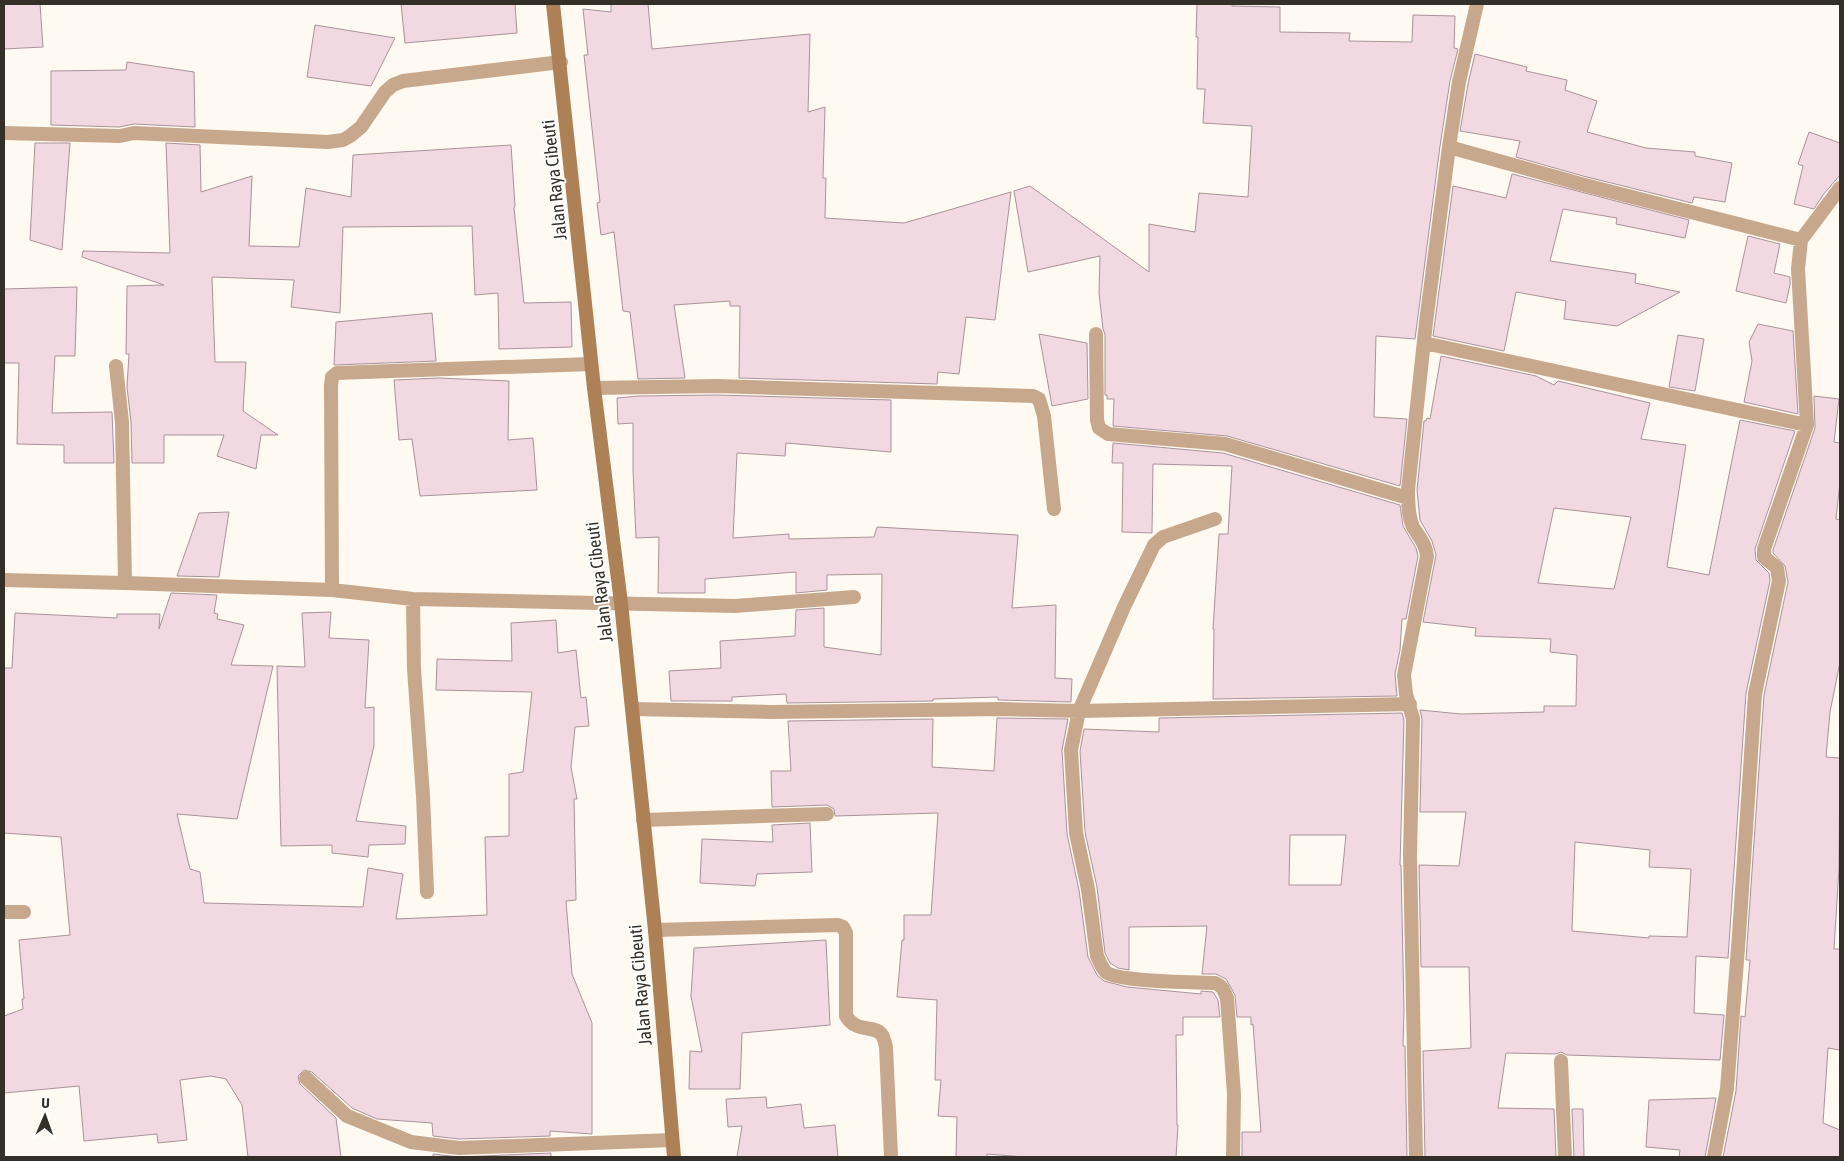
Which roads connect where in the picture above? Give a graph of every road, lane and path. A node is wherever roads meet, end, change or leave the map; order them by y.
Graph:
1 (553, 4) edge
2 (1477, 4) edge
3 (560, 62) junction
4 (4, 133) edge
5 (1449, 147) junction
6 (1840, 188) edge
7 (1801, 240) junction
8 (1096, 334) dead end
9 (1424, 343) junction
10 (592, 364) junction
11 (116, 366) dead end
12 (594, 388) junction
13 (1807, 425) junction
14 (1408, 498) junction
15 (1054, 509) dead end
16 (1215, 519) dead end
17 (4, 580) edge
18 (125, 583) junction
19 (332, 590) junction
20 (854, 597) dead end
21 (413, 599) junction
22 (621, 603) junction
23 (1410, 704) junction
24 (632, 709) junction
25 (1079, 711) junction
26 (826, 814) dead end
27 (643, 820) junction
28 (427, 892) dead end
29 (4, 912) edge
30 (24, 912) dead end
31 (655, 930) junction
32 (1561, 1061) dead end
33 (306, 1078) dead end
34 (672, 1140) junction
35 (674, 1157) edge
36 (891, 1157) edge
37 (1233, 1157) edge
38 (1416, 1157) edge
39 (1565, 1157) edge
40 (1714, 1157) edge

1 - 3 main road, Jalan Raya Cibeuti
2 - 5 street
3 - 4 street
3 - 10 main road, Jalan Raya Cibeuti
5 - 7 street
5 - 9 street
6 - 7 street
7 - 13 street
8 - 14 street
9 - 13 street
9 - 14 street
10 - 12 main road, Jalan Raya Cibeuti
10 - 19 street
11 - 18 street
12 - 15 street
12 - 22 main road, Jalan Raya Cibeuti
13 - 40 street
14 - 23 street
16 - 25 street
17 - 18 street
18 - 19 street
19 - 21 street
20 - 22 street
21 - 22 street
21 - 28 street
22 - 24 main road, Jalan Raya Cibeuti
23 - 25 street
23 - 38 street
24 - 25 street
24 - 27 main road, Jalan Raya Cibeuti
25 - 37 street
26 - 27 street
27 - 31 main road, Jalan Raya Cibeuti
29 - 30 street
31 - 34 main road, Jalan Raya Cibeuti
31 - 36 street
32 - 39 street
33 - 34 street
34 - 35 main road, Jalan Raya Cibeuti

